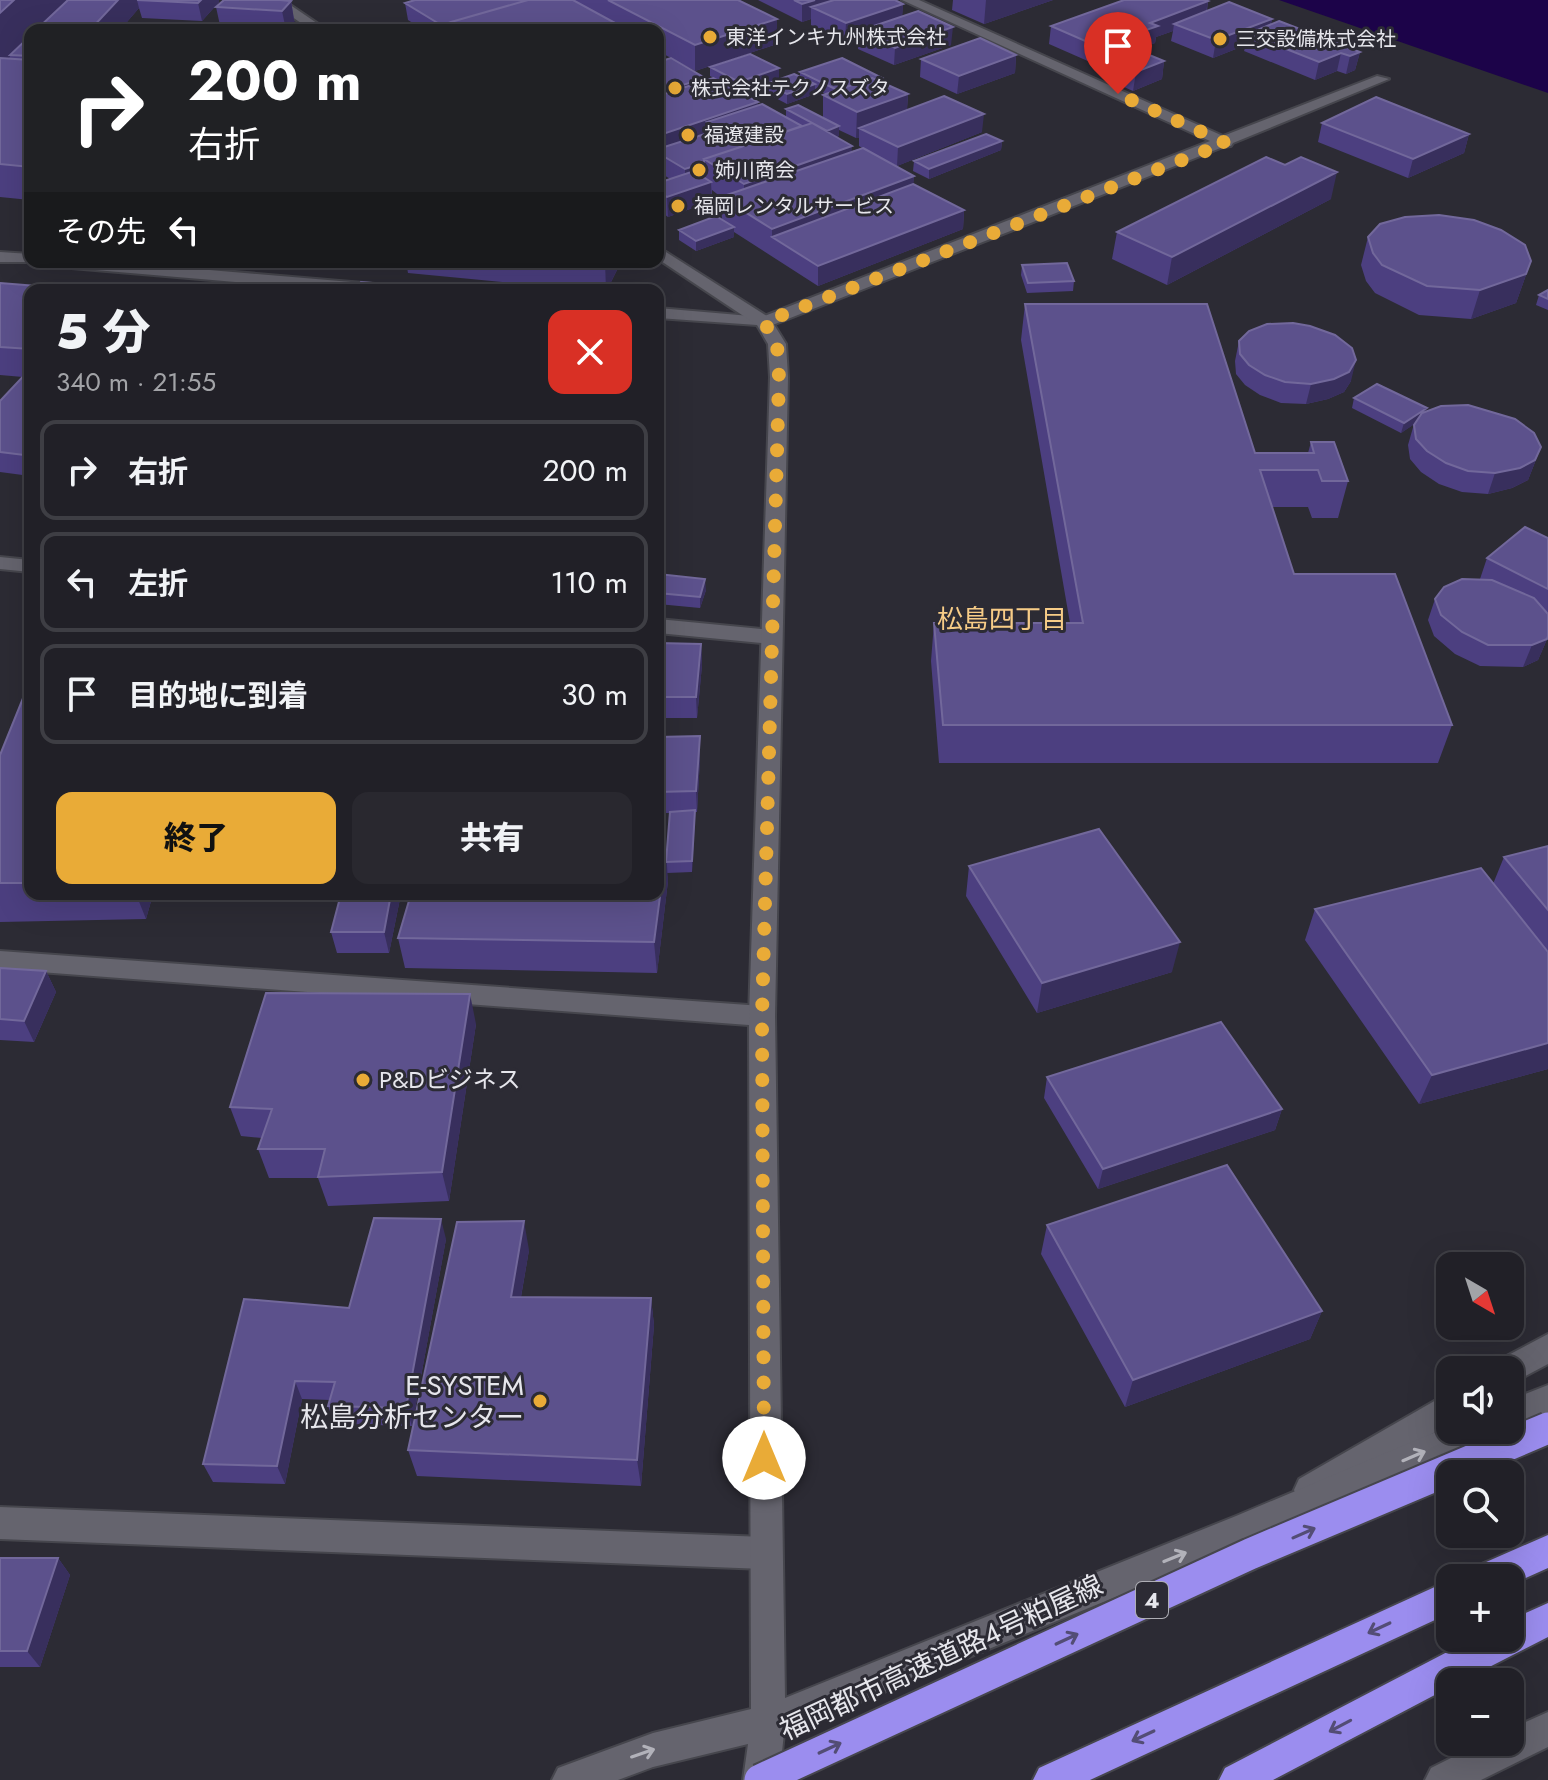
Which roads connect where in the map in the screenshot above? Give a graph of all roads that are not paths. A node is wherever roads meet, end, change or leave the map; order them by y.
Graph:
1 (274, 0) edge
2 (908, 0) edge
3 (311, 24) edge
4 (1382, 79) dead end
5 (1226, 143) junction
6 (664, 256) edge
7 (0, 257) edge
8 (24, 259) edge
9 (130, 268) edge
10 (317, 284) edge
11 (664, 314) edge
12 (764, 322) junction
13 (0, 563) edge
14 (24, 565) edge
15 (664, 627) edge
16 (772, 637) junction
17 (0, 960) edge
18 (762, 1016) junction
19 (1548, 1348) edge
20 (1524, 1362) edge
21 (1548, 1399) edge
22 (1524, 1409) edge
23 (1436, 1414) edge
24 (1548, 1428) edge
25 (1442, 1444) edge
26 (0, 1523) edge
27 (1246, 1528) junction
28 (1548, 1551) edge
29 (765, 1553) junction
30 (1520, 1564) edge
31 (1436, 1602) edge
32 (1548, 1620) edge
33 (1524, 1631) edge
34 (1483, 1652) edge
35 (768, 1722) junction
36 (1548, 1729) edge
37 (765, 1777) edge
38 (570, 1780) edge
39 (1051, 1780) edge
40 (1237, 1780) edge
41 (1443, 1780) edge

1 - 3 street
2 - 5 street
4 - 5 street
5 - 12 street
6 - 12 street
7 - 8 street
9 - 10 street
11 - 12 street
12 - 16 street
13 - 14 street
15 - 16 street
16 - 18 street
17 - 18 street
18 - 29 street
19 - 20 street
21 - 22 street
23 - 27 street
37 -> 24 highway, 福岡都市高速道路4号粕屋線 / 4, bridge
27 -> 25 street
26 - 29 street
35 -> 27 street
28 - 30 highway
29 - 35 street
31 -> 39 highway
32 - 33 highway
34 -> 40 highway
35 - 37 street
38 -> 35 street
36 - 41 street

